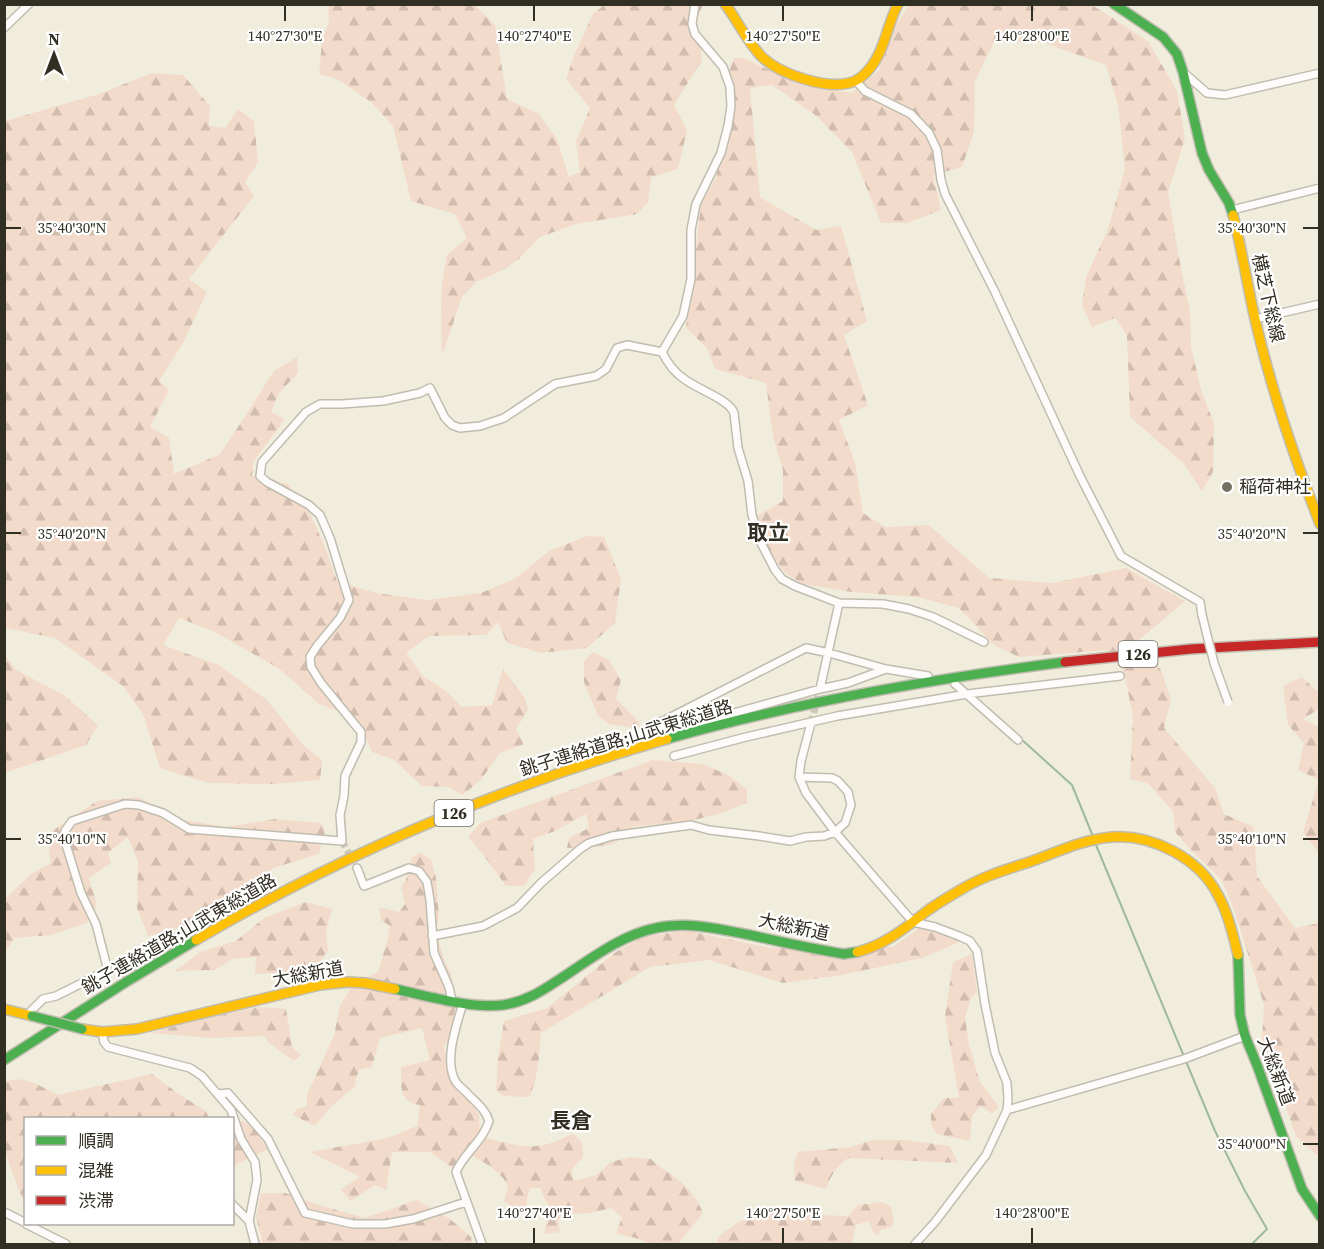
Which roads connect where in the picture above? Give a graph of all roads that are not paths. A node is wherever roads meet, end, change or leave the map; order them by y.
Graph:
1 (29, 4) edge
2 (695, 4) edge
3 (725, 4) edge
4 (898, 4) edge
5 (1114, 4) edge
6 (4, 28) edge
7 (1183, 72) junction
8 (1320, 73) edge
9 (856, 81) junction
10 (1320, 188) edge
11 (1232, 210) junction
12 (1320, 304) edge
13 (1255, 319) junction
14 (662, 352) junction
15 (1320, 524) edge
16 (839, 603) junction
17 (984, 642) dead end
18 (1320, 642) edge
19 (829, 653) junction
20 (886, 669) junction
21 (928, 676) dead end
22 (1120, 676) dead end
23 (954, 680) junction
24 (820, 689) junction
25 (967, 694) junction
26 (1228, 702) dead end
27 (811, 723) junction
28 (1018, 740) dead end
29 (674, 756) dead end
30 (799, 777) junction
31 (835, 832) junction
32 (357, 868) tunnel mouth
33 (913, 922) junction
34 (432, 936) junction
35 (452, 1001) junction
36 (463, 1003) junction
37 (4, 1009) edge
38 (29, 1015) junction
39 (102, 1032) junction
40 (1245, 1036) junction
41 (4, 1060) edge
42 (218, 1094) junction
43 (1007, 1110) junction
44 (233, 1117) edge
45 (234, 1120) edge
46 (466, 1202) junction
47 (234, 1206) edge
48 (4, 1212) edge
49 (1320, 1216) edge
50 (249, 1221) junction
51 (24, 1222) edge
52 (30, 1225) edge
53 (66, 1245) edge
54 (255, 1245) edge
55 (482, 1245) edge
56 (915, 1245) edge

1 - 6 street
2 - 14 street
3 - 9 main road
4 - 9 main road
5 - 7 main road, 横芝下総線
7 - 8 street
7 - 11 main road, 横芝下総線
9 - 26 street, bridge
10 - 11 street
11 - 13 main road, 横芝下総線
12 - 13 street
13 - 15 main road, 横芝下総線
14 - 16 street
14 - 38 street
16 - 17 street
16 - 19 street
18 - 23 main road, 銚子連絡道路;山武東総道路 / 126
19 - 20 street
19 - 24 street
19 - 24 street
20 - 21 street
20 - 24 street
22 - 25 street
23 - 25 street
23 - 41 main road, 銚子連絡道路;山武東総道路 / 126
25 - 27 street
25 - 28 street
27 - 29 street
27 - 30 street
30 - 31 street
30 - 31 street
31 - 33 street
31 - 34 street
32 - 34 street
33 - 36 main road, 大総新道
33 - 40 main road, 大総新道
33 - 43 street
34 - 35 street
35 - 36 main road, 大総新道
35 - 39 main road, 大総新道
36 - 46 street
37 - 38 main road, 大総新道
38 - 39 main road, 大総新道, bridge
39 - 42 street
40 - 43 street
40 - 49 main road, 大総新道
42 - 44 street
42 - 46 street
43 - 56 street
45 - 50 street
46 - 55 street
47 - 50 street
48 - 51 street
50 - 54 street
52 - 53 street

